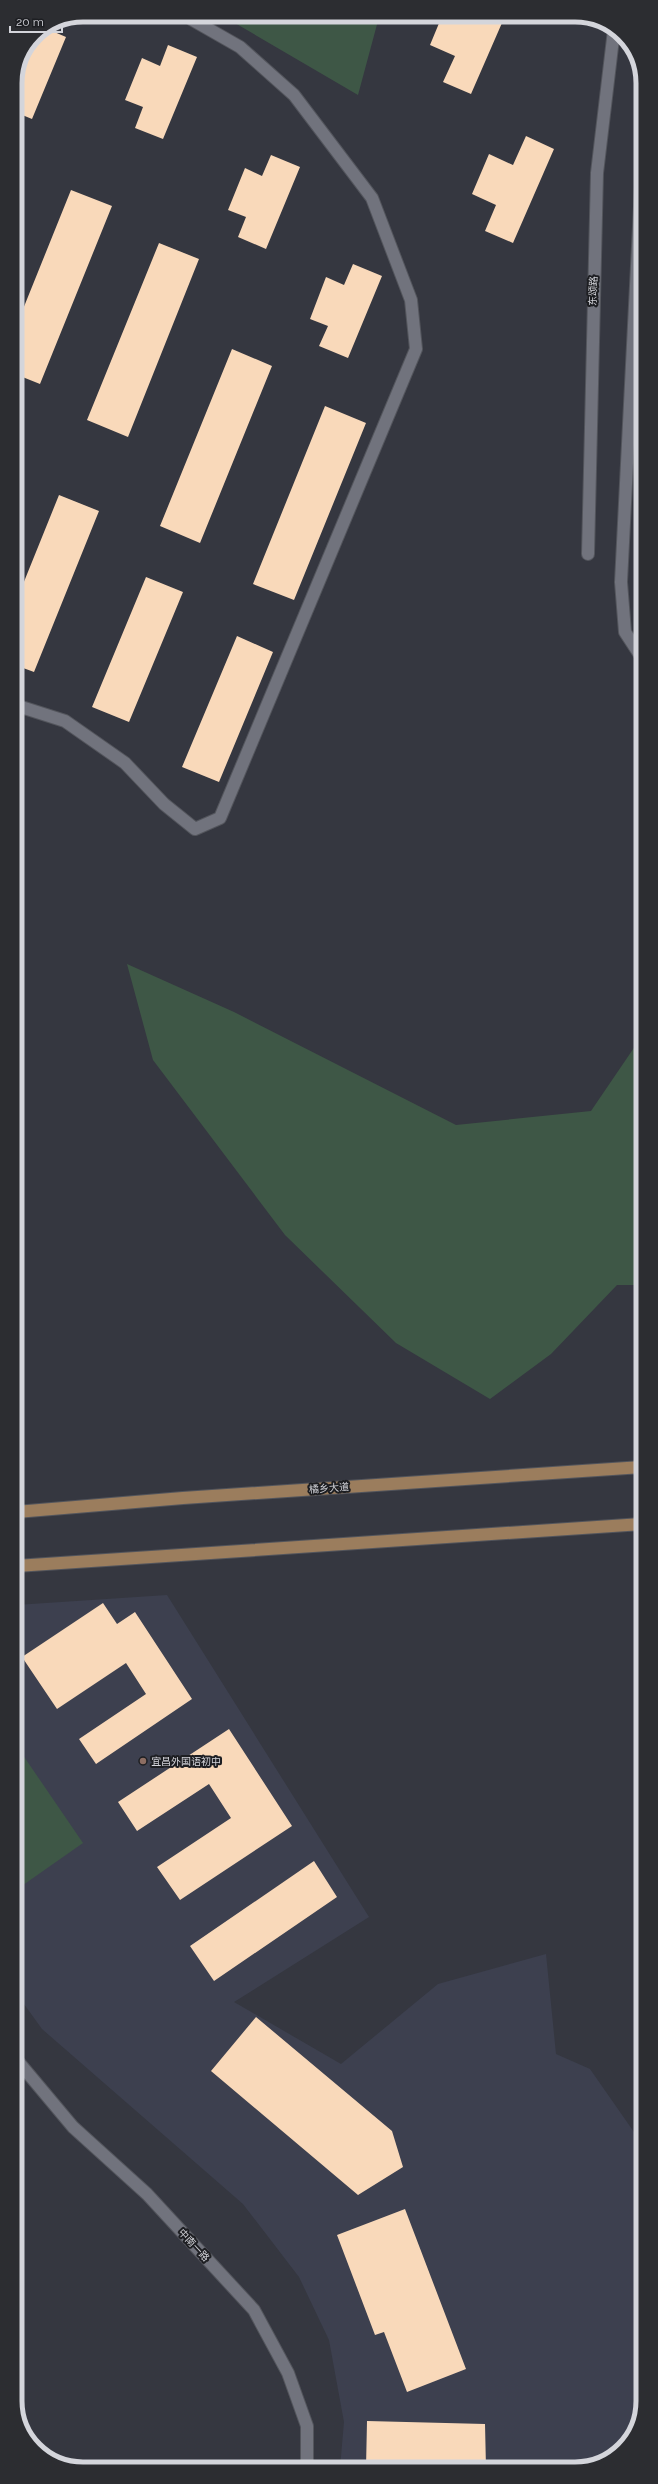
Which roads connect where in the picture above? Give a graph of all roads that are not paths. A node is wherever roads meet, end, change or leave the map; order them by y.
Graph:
1 (196, 22) edge
2 (613, 36) edge
3 (636, 286) edge
4 (588, 554) dead end
5 (636, 649) edge
6 (22, 706) edge
7 (636, 1467) edge
8 (22, 1511) edge
9 (636, 1524) edge
10 (22, 1566) edge
11 (22, 2066) edge
12 (307, 2462) edge

1 - 6 street
2 - 4 street, 东颂路
3 - 5 street
7 - 8 main road, 橘乡大道
9 - 10 main road
11 - 12 street, 中南一路

